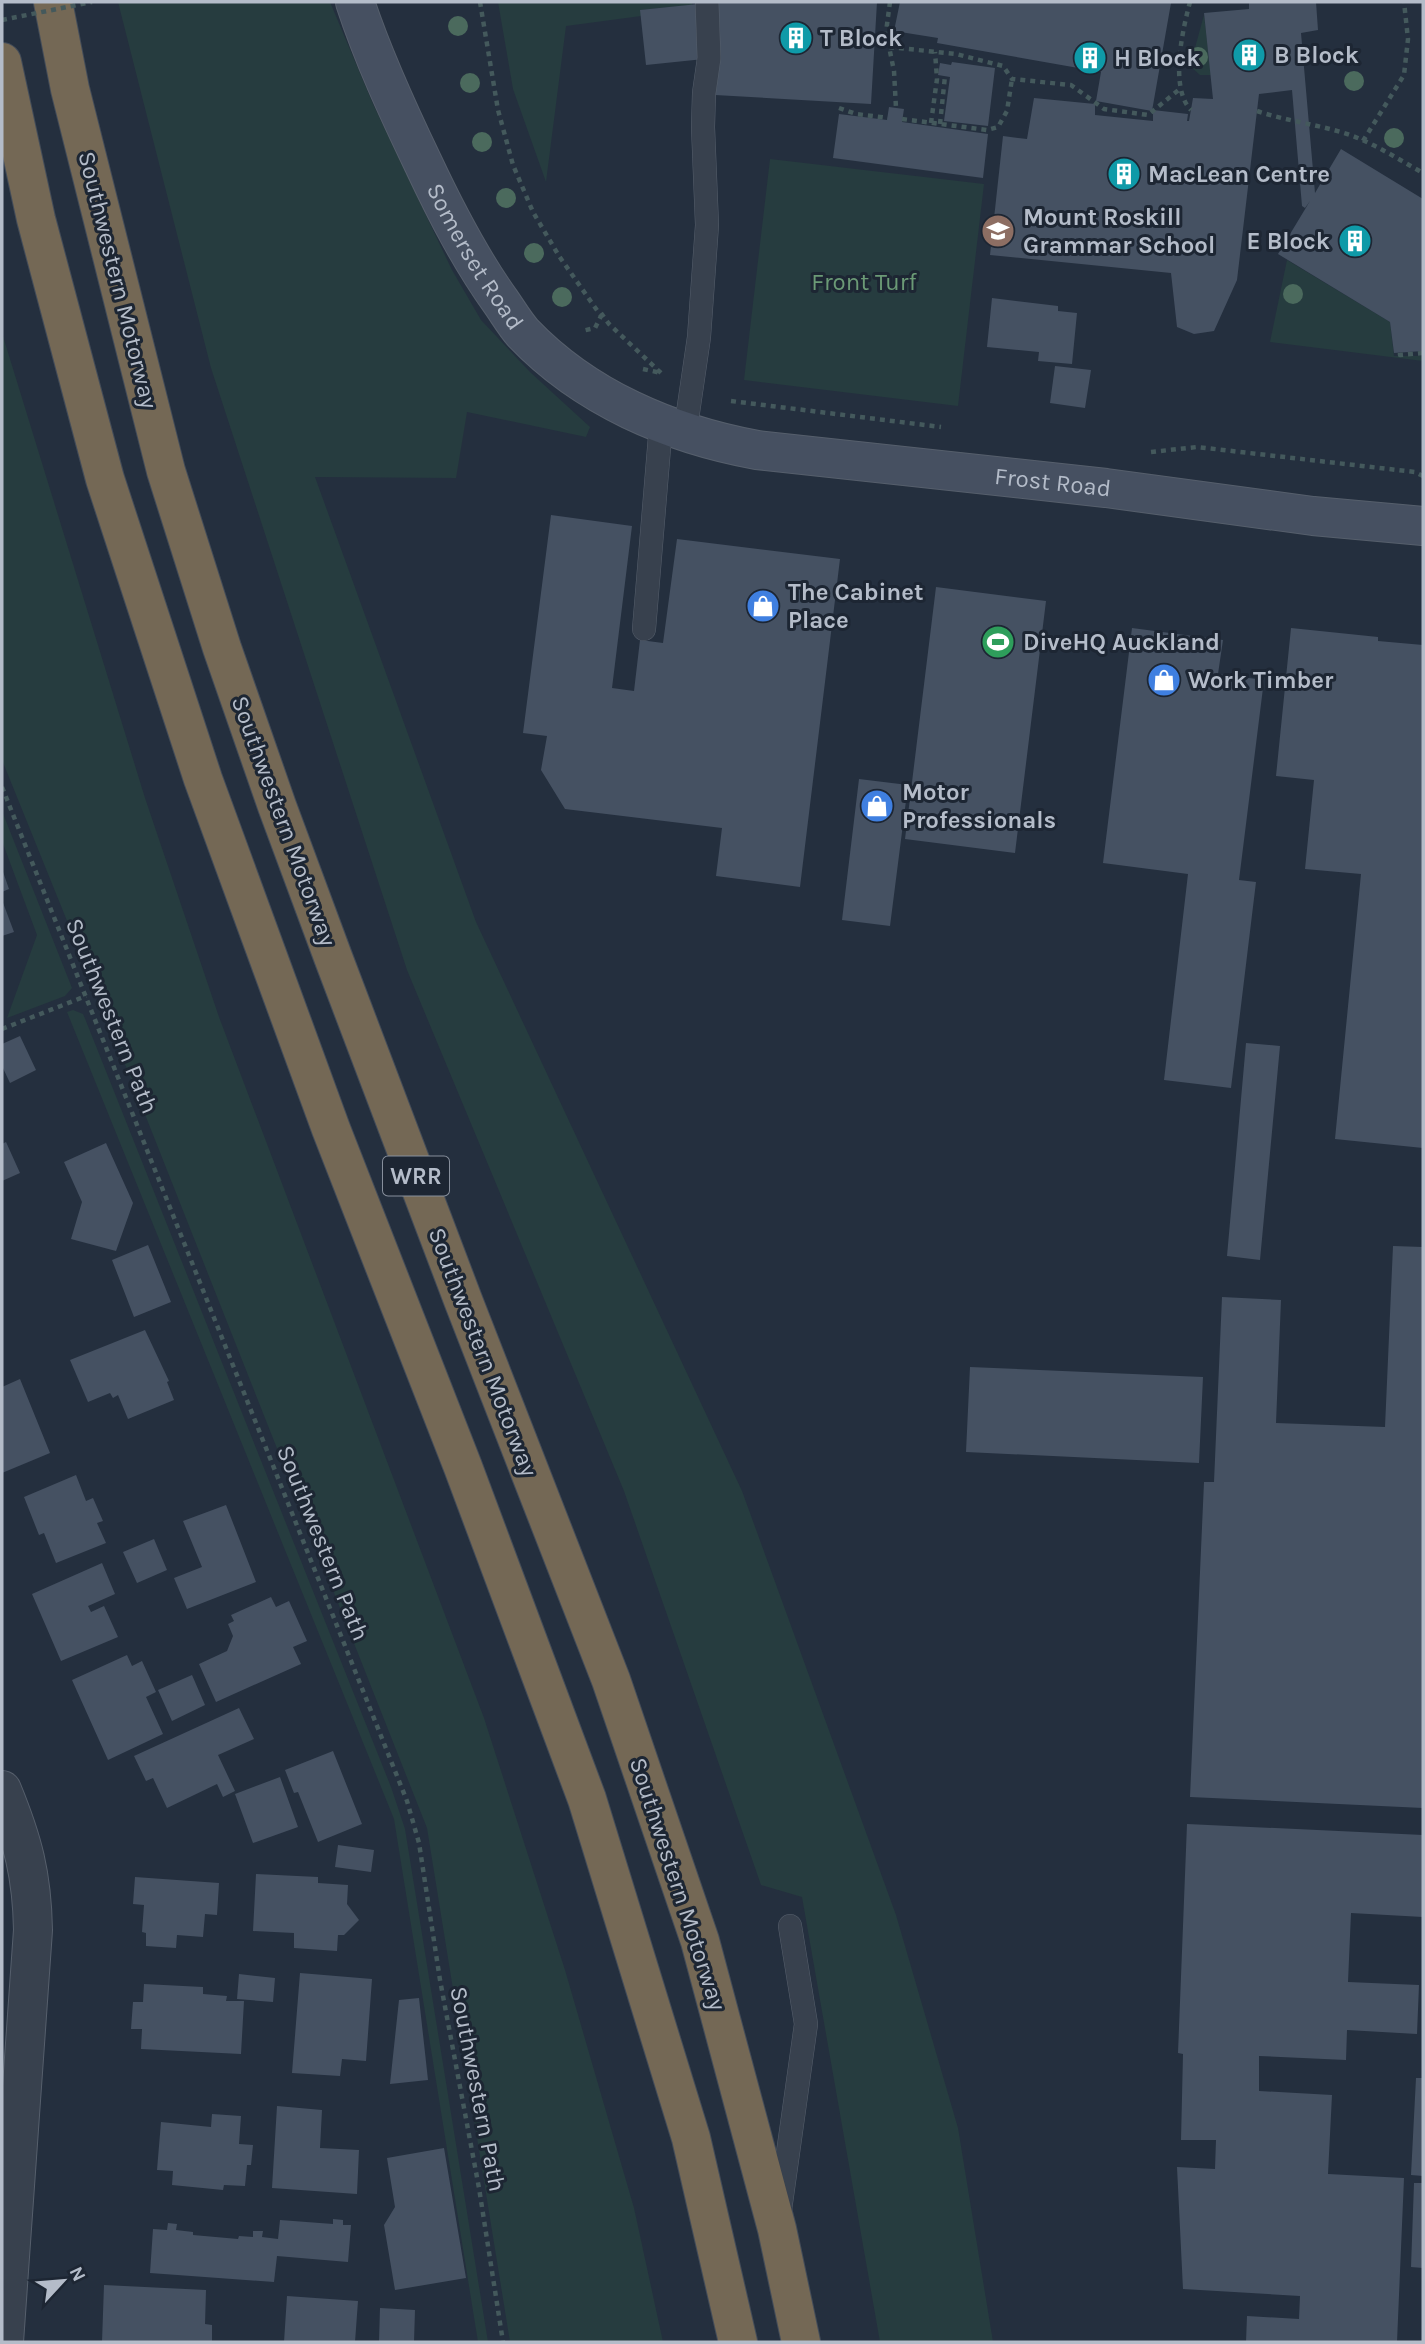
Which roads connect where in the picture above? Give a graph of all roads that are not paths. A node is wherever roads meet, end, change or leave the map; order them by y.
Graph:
1 (54, 2) edge
2 (355, 2) edge
3 (707, 2) edge
4 (2, 62) edge
5 (673, 428) junction
6 (1423, 526) edge
7 (644, 629) dead end
8 (2, 1790) edge
9 (790, 1926) dead end
10 (778, 2229) junction
11 (5, 2342) edge
12 (738, 2342) edge
13 (801, 2342) edge

1 - 10 highway, Southwestern Motorway / WRR
2 - 5 main road, Somerset Road
3 - 5 lane
4 - 12 highway, WRR
5 - 6 main road, Frost Road
5 - 7 lane
8 - 11 street
9 - 10 lane
10 - 13 highway, Southwestern Motorway / WRR

